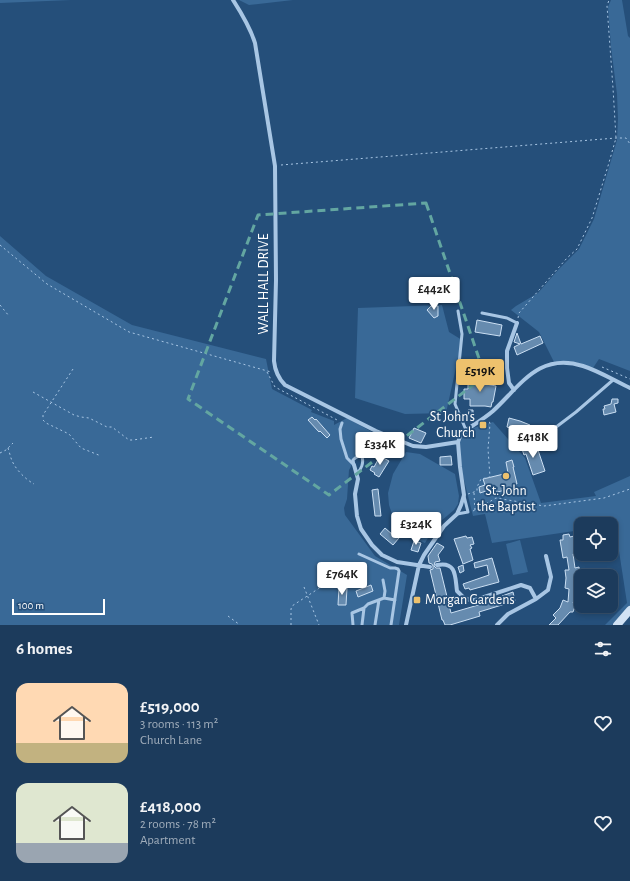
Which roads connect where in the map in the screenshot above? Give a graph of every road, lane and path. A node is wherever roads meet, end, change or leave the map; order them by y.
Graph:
1 (233, 0) edge
2 (609, 0) edge
3 (616, 138) junction
4 (630, 144) edge
5 (275, 166) junction
6 (0, 245) edge
7 (0, 305) edge
8 (458, 311) dead end
9 (482, 313) dead end
10 (9, 316) dead end
11 (517, 323) junction
12 (73, 369) dead end
13 (267, 371) junction
14 (594, 371) junction
15 (276, 374) junction
16 (630, 379) edge
17 (613, 380) junction
18 (630, 388) edge
19 (514, 390) junction
20 (33, 392) dead end
21 (51, 403) junction
22 (488, 415) junction
23 (342, 423) joint
24 (466, 430) junction
25 (154, 437) dead end
26 (538, 440) dead end
27 (458, 442) junction
28 (13, 443) dead end
29 (8, 448) junction
30 (0, 454) edge
31 (101, 456) dead end
32 (354, 465) junction
33 (357, 473) junction
34 (34, 484) dead end
35 (630, 489) edge
36 (474, 492) junction
37 (464, 495) junction
38 (475, 510) junction
39 (468, 512) junction
40 (457, 514) junction
41 (359, 554) dead end
42 (546, 556) dead end
43 (397, 562) junction
44 (322, 565) dead end
45 (419, 565) junction
46 (437, 565) dead end
47 (430, 567) dead end
48 (395, 568) junction
49 (383, 580) dead end
50 (304, 587) dead end
51 (308, 596) junction
52 (384, 598) junction
53 (536, 599) junction
54 (379, 600) junction
55 (395, 600) junction
56 (364, 608) junction
57 (630, 610) edge
58 (228, 616) dead end
59 (240, 625) edge
60 (291, 625) edge
61 (319, 625) edge
62 (353, 625) edge
63 (362, 625) edge
64 (375, 625) edge
65 (391, 625) edge
66 (406, 625) edge
67 (497, 625) edge
68 (617, 625) edge

1 - 5 street, WALL HALL DRIVE
2 - 3 path
3 - 4 path
3 - 5 path
3 - 11 path
5 - 15 street, WALL HALL DRIVE
6 - 13 path
7 - 10 path
8 - 24 lane
9 - 11 lane
11 - 19 street
12 - 21 path
13 - 15 path
13 - 23 path
14 - 16 path
14 - 17 street
14 - 19 street
15 - 27 street
17 - 18 street
17 - 26 lane
19 - 22 street
20 - 21 path
21 - 25 path
21 - 31 path
22 - 24 street
22 - 36 path
23 - 32 lane
24 - 27 street
27 - 37 street
28 - 29 path
29 - 30 path
29 - 34 path
32 - 33 street
32 - 33 lane
33 - 43 street
35 - 38 path
36 - 37 path
36 - 38 path
37 - 39 lane
37 - 40 street
38 - 39 path
39 - 40 lane
40 - 45 street
41 - 48 lane
42 - 53 street
43 - 45 street
43 - 48 lane
44 - 51 path
45 - 47 street
45 - 66 street
46 - 53 street
48 - 55 lane
49 - 52 lane
50 - 51 path
51 - 60 path
51 - 61 path
52 - 54 lane
52 - 55 lane
53 - 67 street
54 - 56 lane
54 - 64 lane
55 - 65 lane
56 - 62 lane
56 - 63 lane
57 - 68 main road
58 - 59 path

